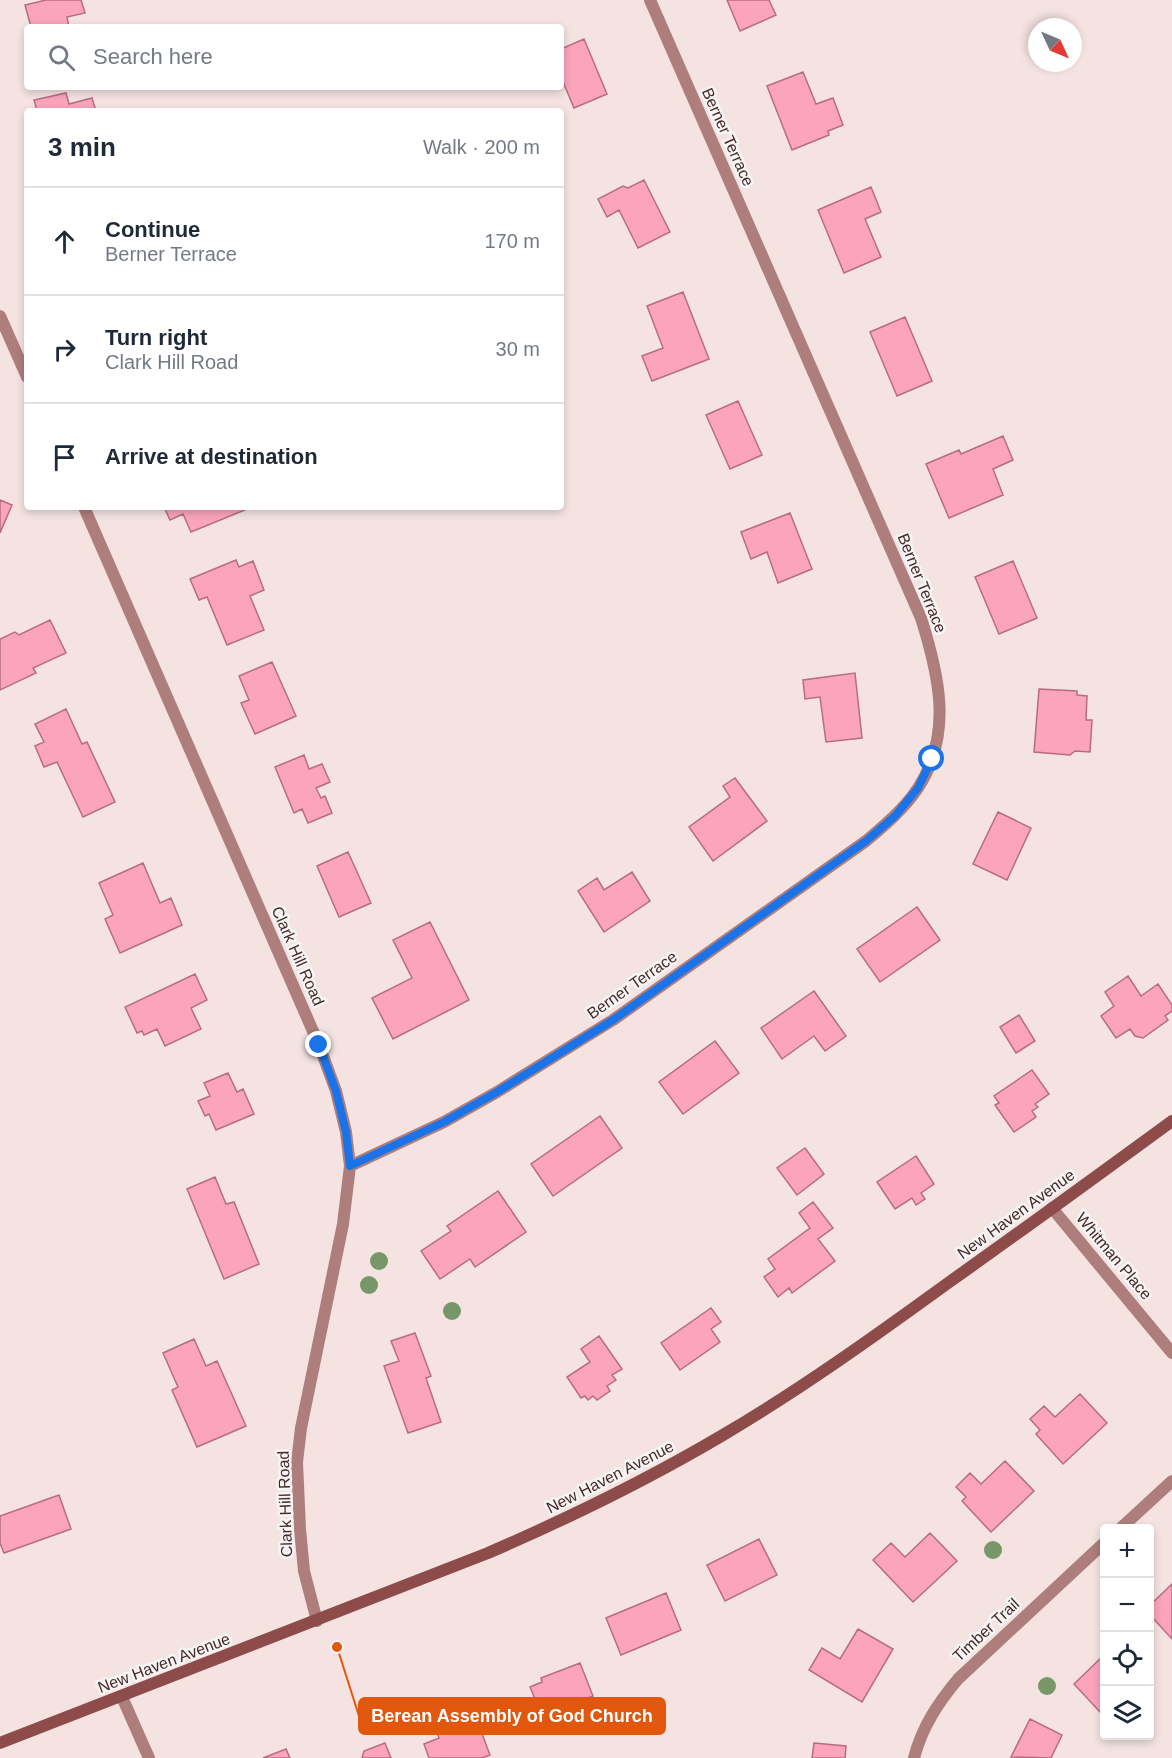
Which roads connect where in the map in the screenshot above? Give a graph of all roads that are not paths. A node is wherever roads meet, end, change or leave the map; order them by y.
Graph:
1 (650, 0) edge
2 (0, 316) edge
3 (24, 370) edge
4 (85, 510) edge
5 (1172, 1121) edge
6 (350, 1166) junction
7 (1053, 1208) junction
8 (1172, 1353) edge
9 (1172, 1481) edge
10 (1124, 1524) edge
11 (1100, 1547) edge
12 (317, 1621) junction
13 (122, 1697) junction
14 (0, 1743) edge
15 (149, 1758) edge
16 (914, 1758) edge

1 - 6 street, Berner Terrace
2 - 3 street
4 - 6 street, Clark Hill Road
5 - 7 main road, New Haven Avenue
6 - 12 street, Clark Hill Road
7 - 8 street, Whitman Place
7 - 12 main road, New Haven Avenue
9 - 10 street
11 - 16 street, Timber Trail
12 - 13 main road, New Haven Avenue
13 - 14 main road, New Haven Avenue
13 - 15 street

